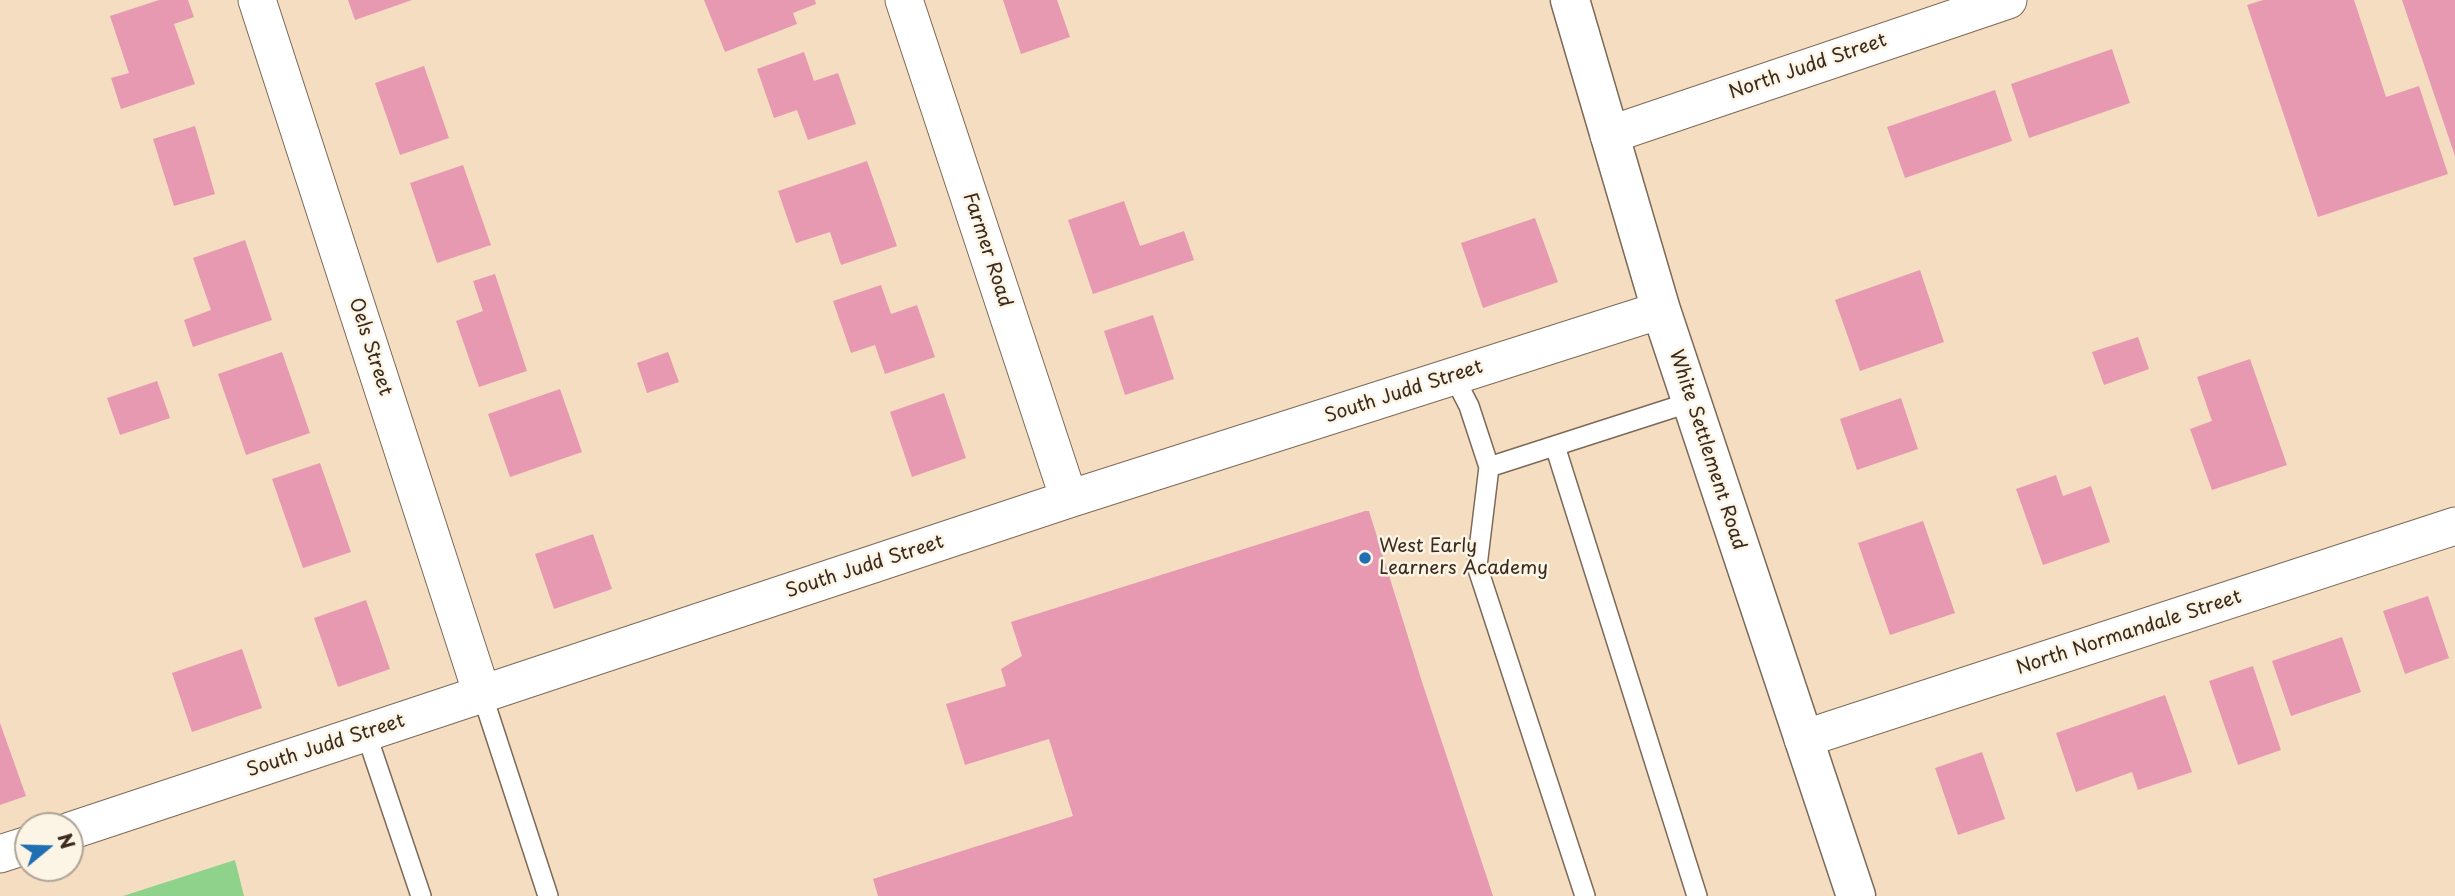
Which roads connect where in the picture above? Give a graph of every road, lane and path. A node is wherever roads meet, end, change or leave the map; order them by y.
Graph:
1 (257, 0) edge
2 (904, 0) edge
3 (1570, 0) edge
4 (2008, 0) edge
5 (1609, 135) junction
6 (1661, 310) junction
7 (1454, 377) junction
8 (1692, 402) junction
9 (1555, 446) junction
10 (1489, 467) junction
11 (1069, 499) junction
12 (2455, 526) edge
13 (482, 694) junction
14 (366, 733) junction
15 (1803, 739) junction
16 (84, 826) edge
17 (421, 896) edge
18 (548, 896) edge
19 (1585, 896) edge
20 (1697, 896) edge
21 (1856, 896) edge

1 - 13 street, Oels Street
2 - 11 street, Farmer Road
3 - 5 main road, White Settlement Road
4 - 5 street, North Judd Street
5 - 6 main road, White Settlement Road
6 - 7 street, South Judd Street
6 - 8 main road, White Settlement Road
7 - 10 lane
7 - 11 street, South Judd Street
8 - 9 lane
8 - 15 main road, White Settlement Road
9 - 10 lane
9 - 20 lane
10 - 19 lane
11 - 13 street, South Judd Street
12 - 15 street, North Normandale Street
13 - 14 street, South Judd Street
13 - 18 lane
14 - 16 street, South Judd Street
14 - 17 lane
15 - 21 main road, White Settlement Road

